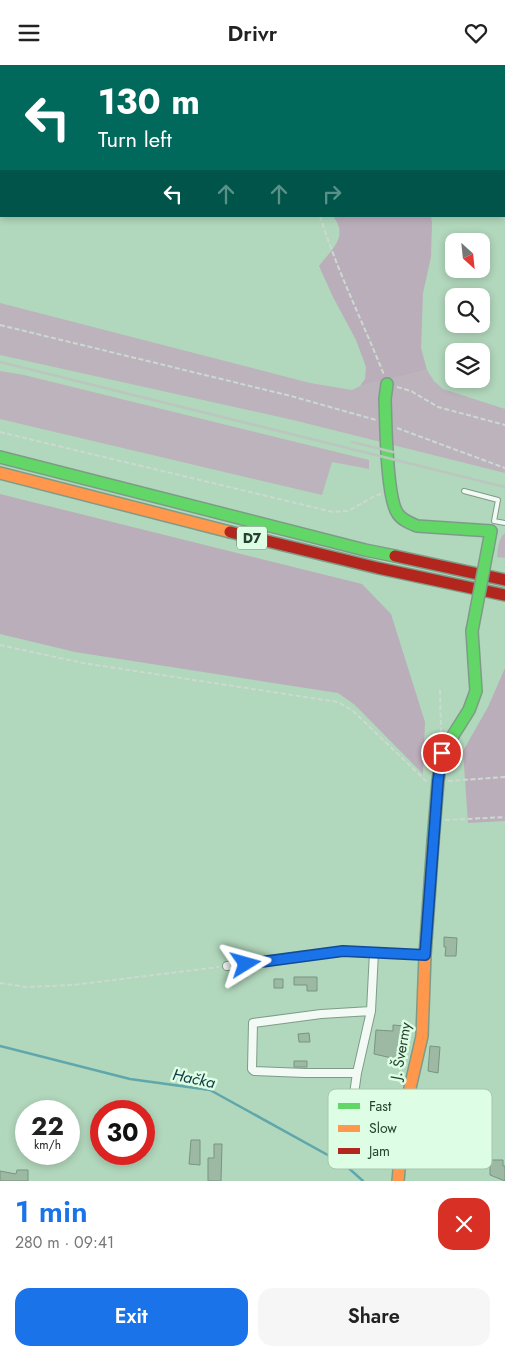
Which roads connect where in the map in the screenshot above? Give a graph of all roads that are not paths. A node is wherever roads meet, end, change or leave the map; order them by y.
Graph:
1 (388, 384) road end
2 (0, 457) edge
3 (0, 473) edge
4 (464, 491) dead end
5 (505, 523) edge
6 (492, 526) junction
7 (505, 579) edge
8 (505, 595) edge
9 (374, 953) junction
10 (425, 955) junction
11 (227, 967) road end
12 (371, 1011) junction
13 (357, 1073) junction
14 (355, 1089) edge
15 (410, 1089) edge

1 - 6 main road
2 - 7 main road, D7
3 - 8 main road, D7
4 - 6 lane
5 - 6 lane
6 - 10 main road, J. Švermy, bridge
9 - 10 street
9 - 11 street
9 - 12 street
10 - 15 main road, J. Švermy
12 - 13 street
12 - 13 street
13 - 14 street

